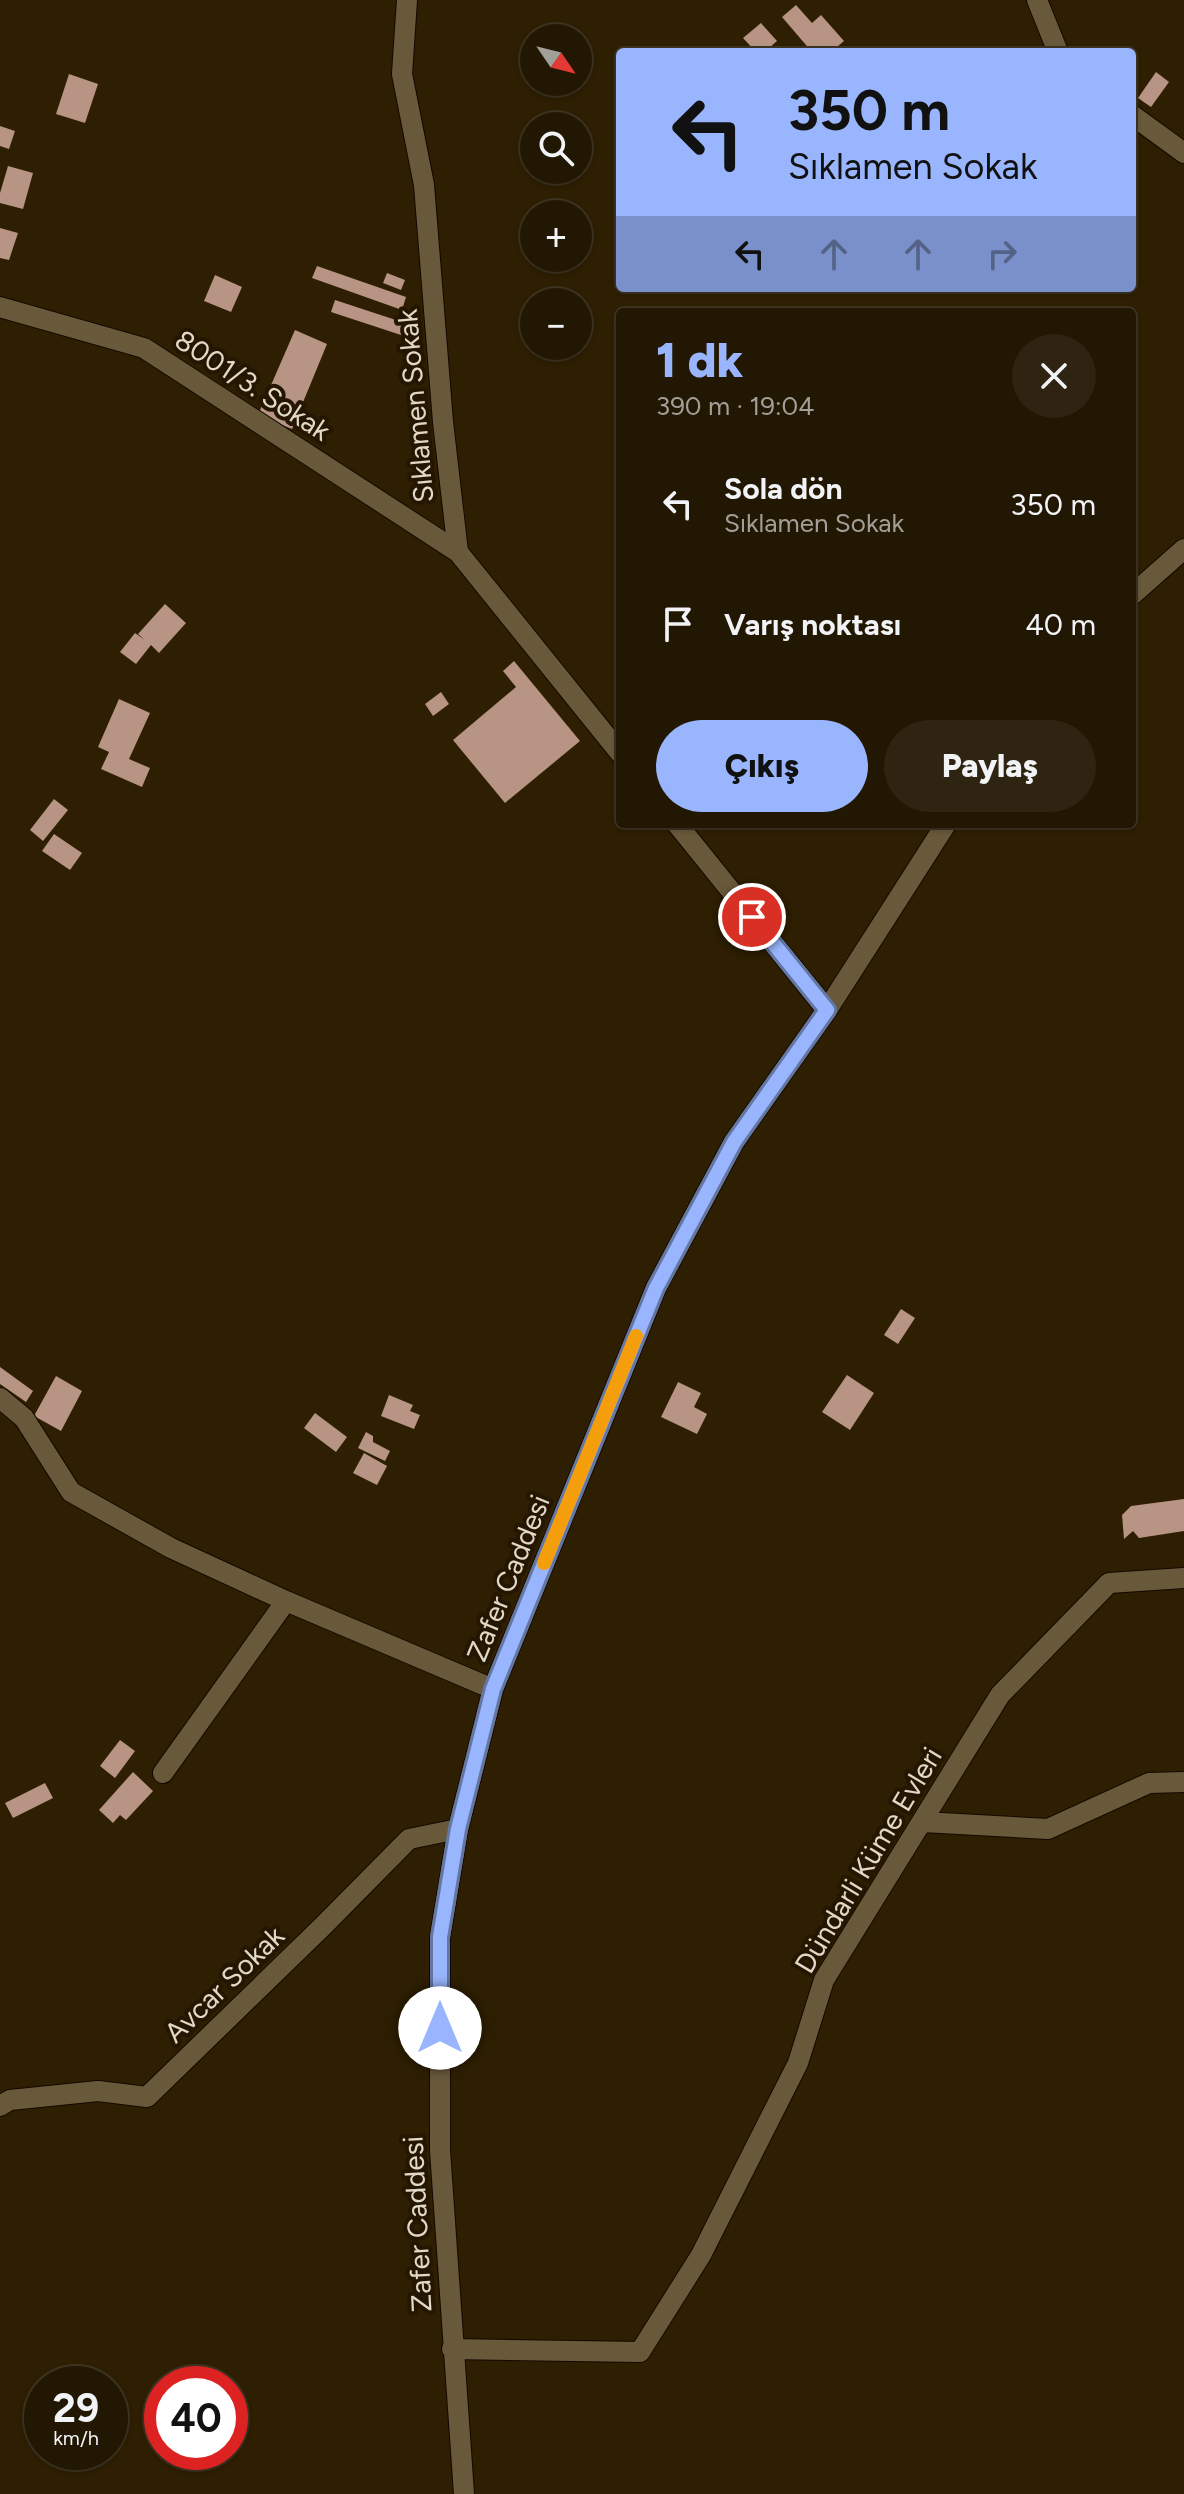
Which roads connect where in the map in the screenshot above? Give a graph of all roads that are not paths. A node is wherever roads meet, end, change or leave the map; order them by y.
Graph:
1 (407, 0) edge
2 (1037, 0) edge
3 (1056, 48) edge
4 (1136, 118) edge
5 (1184, 153) edge
6 (0, 307) edge
7 (1184, 549) edge
8 (458, 552) junction
9 (1136, 591) edge
10 (616, 748) edge
11 (680, 828) edge
12 (943, 828) edge
13 (827, 1010) junction
14 (0, 1398) edge
15 (1184, 1578) edge
16 (286, 1601) junction
17 (493, 1689) junction
18 (163, 1773) dead end
19 (1184, 1782) edge
20 (923, 1822) junction
21 (458, 1829) junction
22 (0, 2106) edge
23 (452, 2349) junction
24 (464, 2494) edge

1 - 8 street, Sıklamen Sokak
2 - 3 street
4 - 5 street
6 - 8 street, 8001/3. Sokak
7 - 9 street
8 - 10 street
11 - 13 street
12 - 13 street, Zafer Caddesi
13 - 17 street, Zafer Caddesi
14 - 16 street
15 - 20 street, Dündarli Küme Evleri
16 - 17 street
16 - 18 street
17 - 21 street, Zafer Caddesi
19 - 20 street
20 - 23 street, Dündarli Küme Evleri
21 - 22 street, Avcar Sokak
21 - 23 street, Zafer Caddesi
23 - 24 street, Zafer Caddesi

